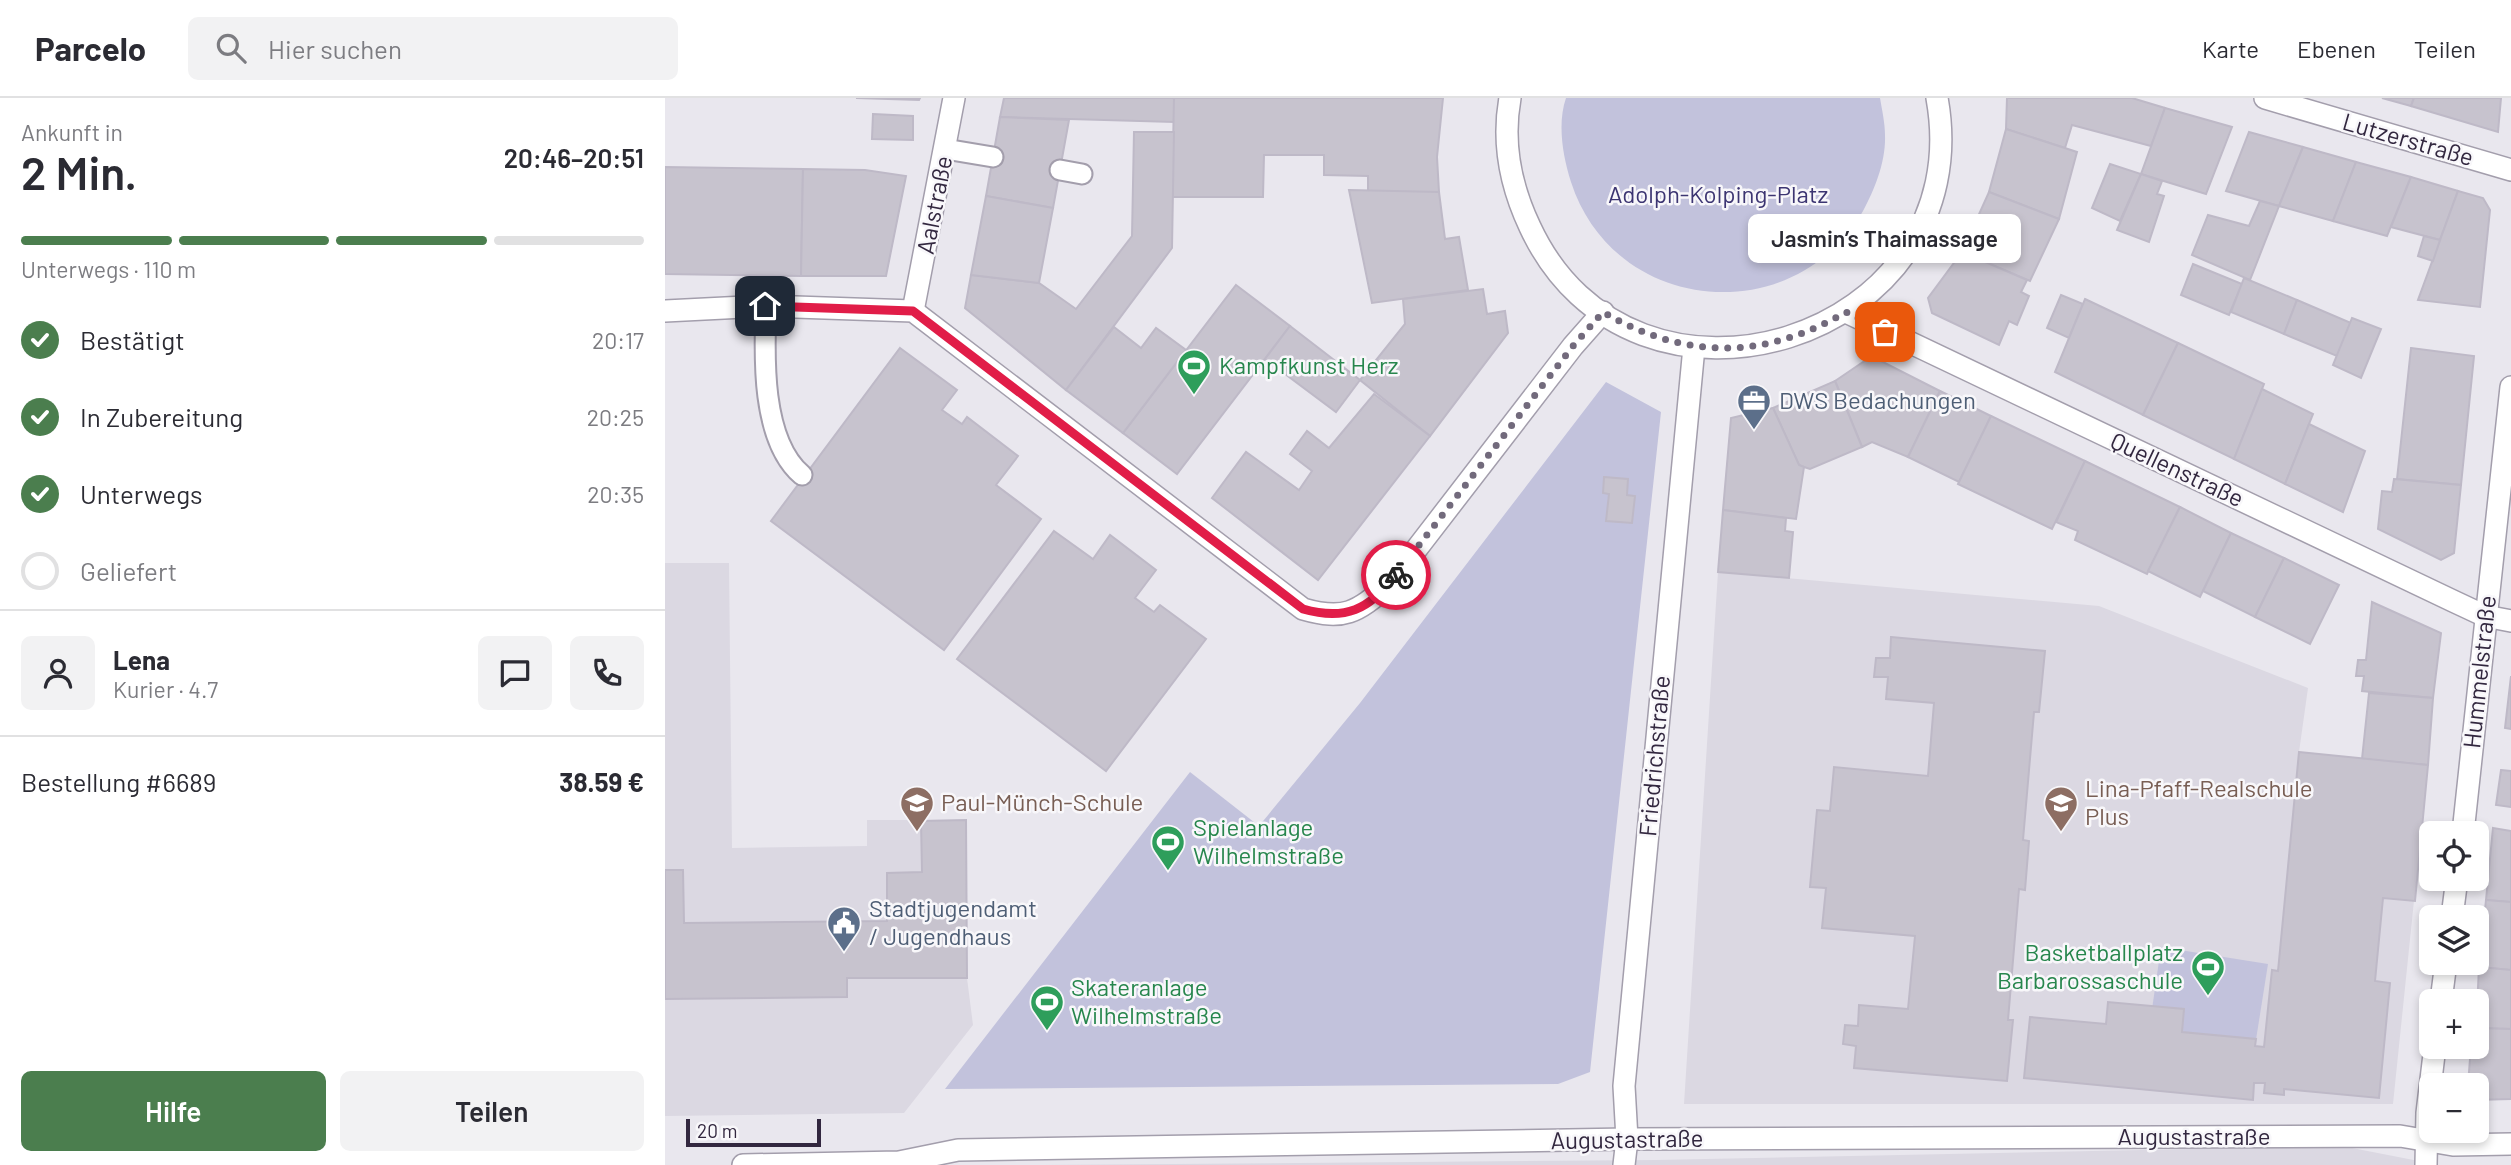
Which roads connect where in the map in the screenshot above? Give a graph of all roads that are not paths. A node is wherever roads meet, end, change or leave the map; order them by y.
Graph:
1 (954, 98) edge
2 (1510, 98) edge
3 (1937, 98) edge
4 (2265, 98) edge
5 (945, 149) junction
6 (993, 158) dead end
7 (1060, 170) dead end
8 (2511, 170) edge
9 (1082, 174) dead end
10 (765, 306) junction
11 (665, 311) edge
12 (913, 311) junction
13 (1603, 312) junction
14 (1846, 312) junction
15 (1694, 347) junction
16 (2511, 387) edge
17 (802, 475) dead end
18 (2485, 616) junction
19 (2511, 621) edge
20 (2464, 821) edge
21 (1627, 1139) junction
22 (2419, 1139) edge
23 (2426, 1143) edge
24 (2442, 1143) edge
25 (2511, 1144) edge
26 (743, 1165) edge
27 (1624, 1165) edge
28 (2425, 1165) edge

1 - 5 street, Aalstraße
2 - 13 street
3 - 14 street
4 - 8 street, Lutzerstraße
5 - 6 lane
5 - 12 street, Aalstraße
7 - 9 lane
10 - 11 street
10 - 12 street
10 - 17 lane
12 - 13 street
13 - 15 street
14 - 15 street
14 - 18 street, Quellenstraße
15 - 21 street, Friedrichstraße
16 - 18 street, Hummelstraße
18 - 19 street, Quellenstraße
18 - 20 street, Hummelstraße
21 - 22 street, Augustastraße
21 - 26 street, Augustastraße
21 - 27 street, Friedrichstraße
23 - 28 street
24 - 25 street, Augustastraße

